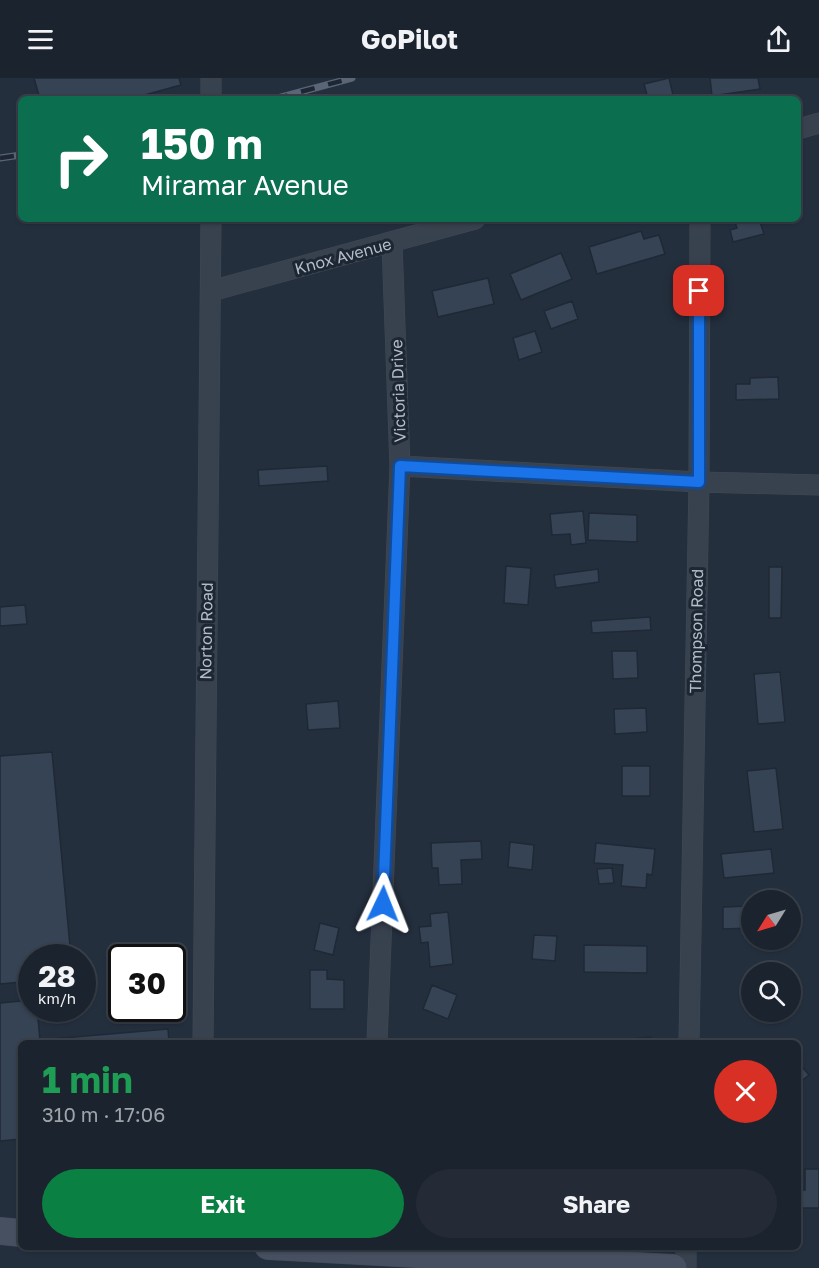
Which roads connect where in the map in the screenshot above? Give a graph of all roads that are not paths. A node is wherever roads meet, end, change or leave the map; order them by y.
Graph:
1 (212, 78) edge
2 (211, 96) edge
3 (819, 123) edge
4 (801, 128) edge
5 (211, 222) edge
6 (465, 222) edge
7 (700, 222) edge
8 (392, 243) junction
9 (211, 291) junction
10 (400, 466) junction
11 (699, 482) junction
12 (819, 485) edge
13 (203, 1040) edge
14 (377, 1040) edge
15 (689, 1040) edge
16 (0, 1232) edge
17 (18, 1233) edge
18 (375, 1250) edge
19 (686, 1250) edge
20 (446, 1262) edge
21 (673, 1268) edge
22 (686, 1268) edge

1 - 2 street
3 - 4 street
5 - 9 street, Norton Road
6 - 8 street, Knox Avenue
7 - 11 street, Thompson Road
8 - 9 street, Knox Avenue
8 - 10 street, Victoria Drive
9 - 13 street, Norton Road
10 - 11 street
10 - 14 street, Victoria Drive
11 - 12 street
11 - 15 street, Thompson Road
16 - 17 main road
18 - 20 main road
19 - 22 street
20 - 21 main road

